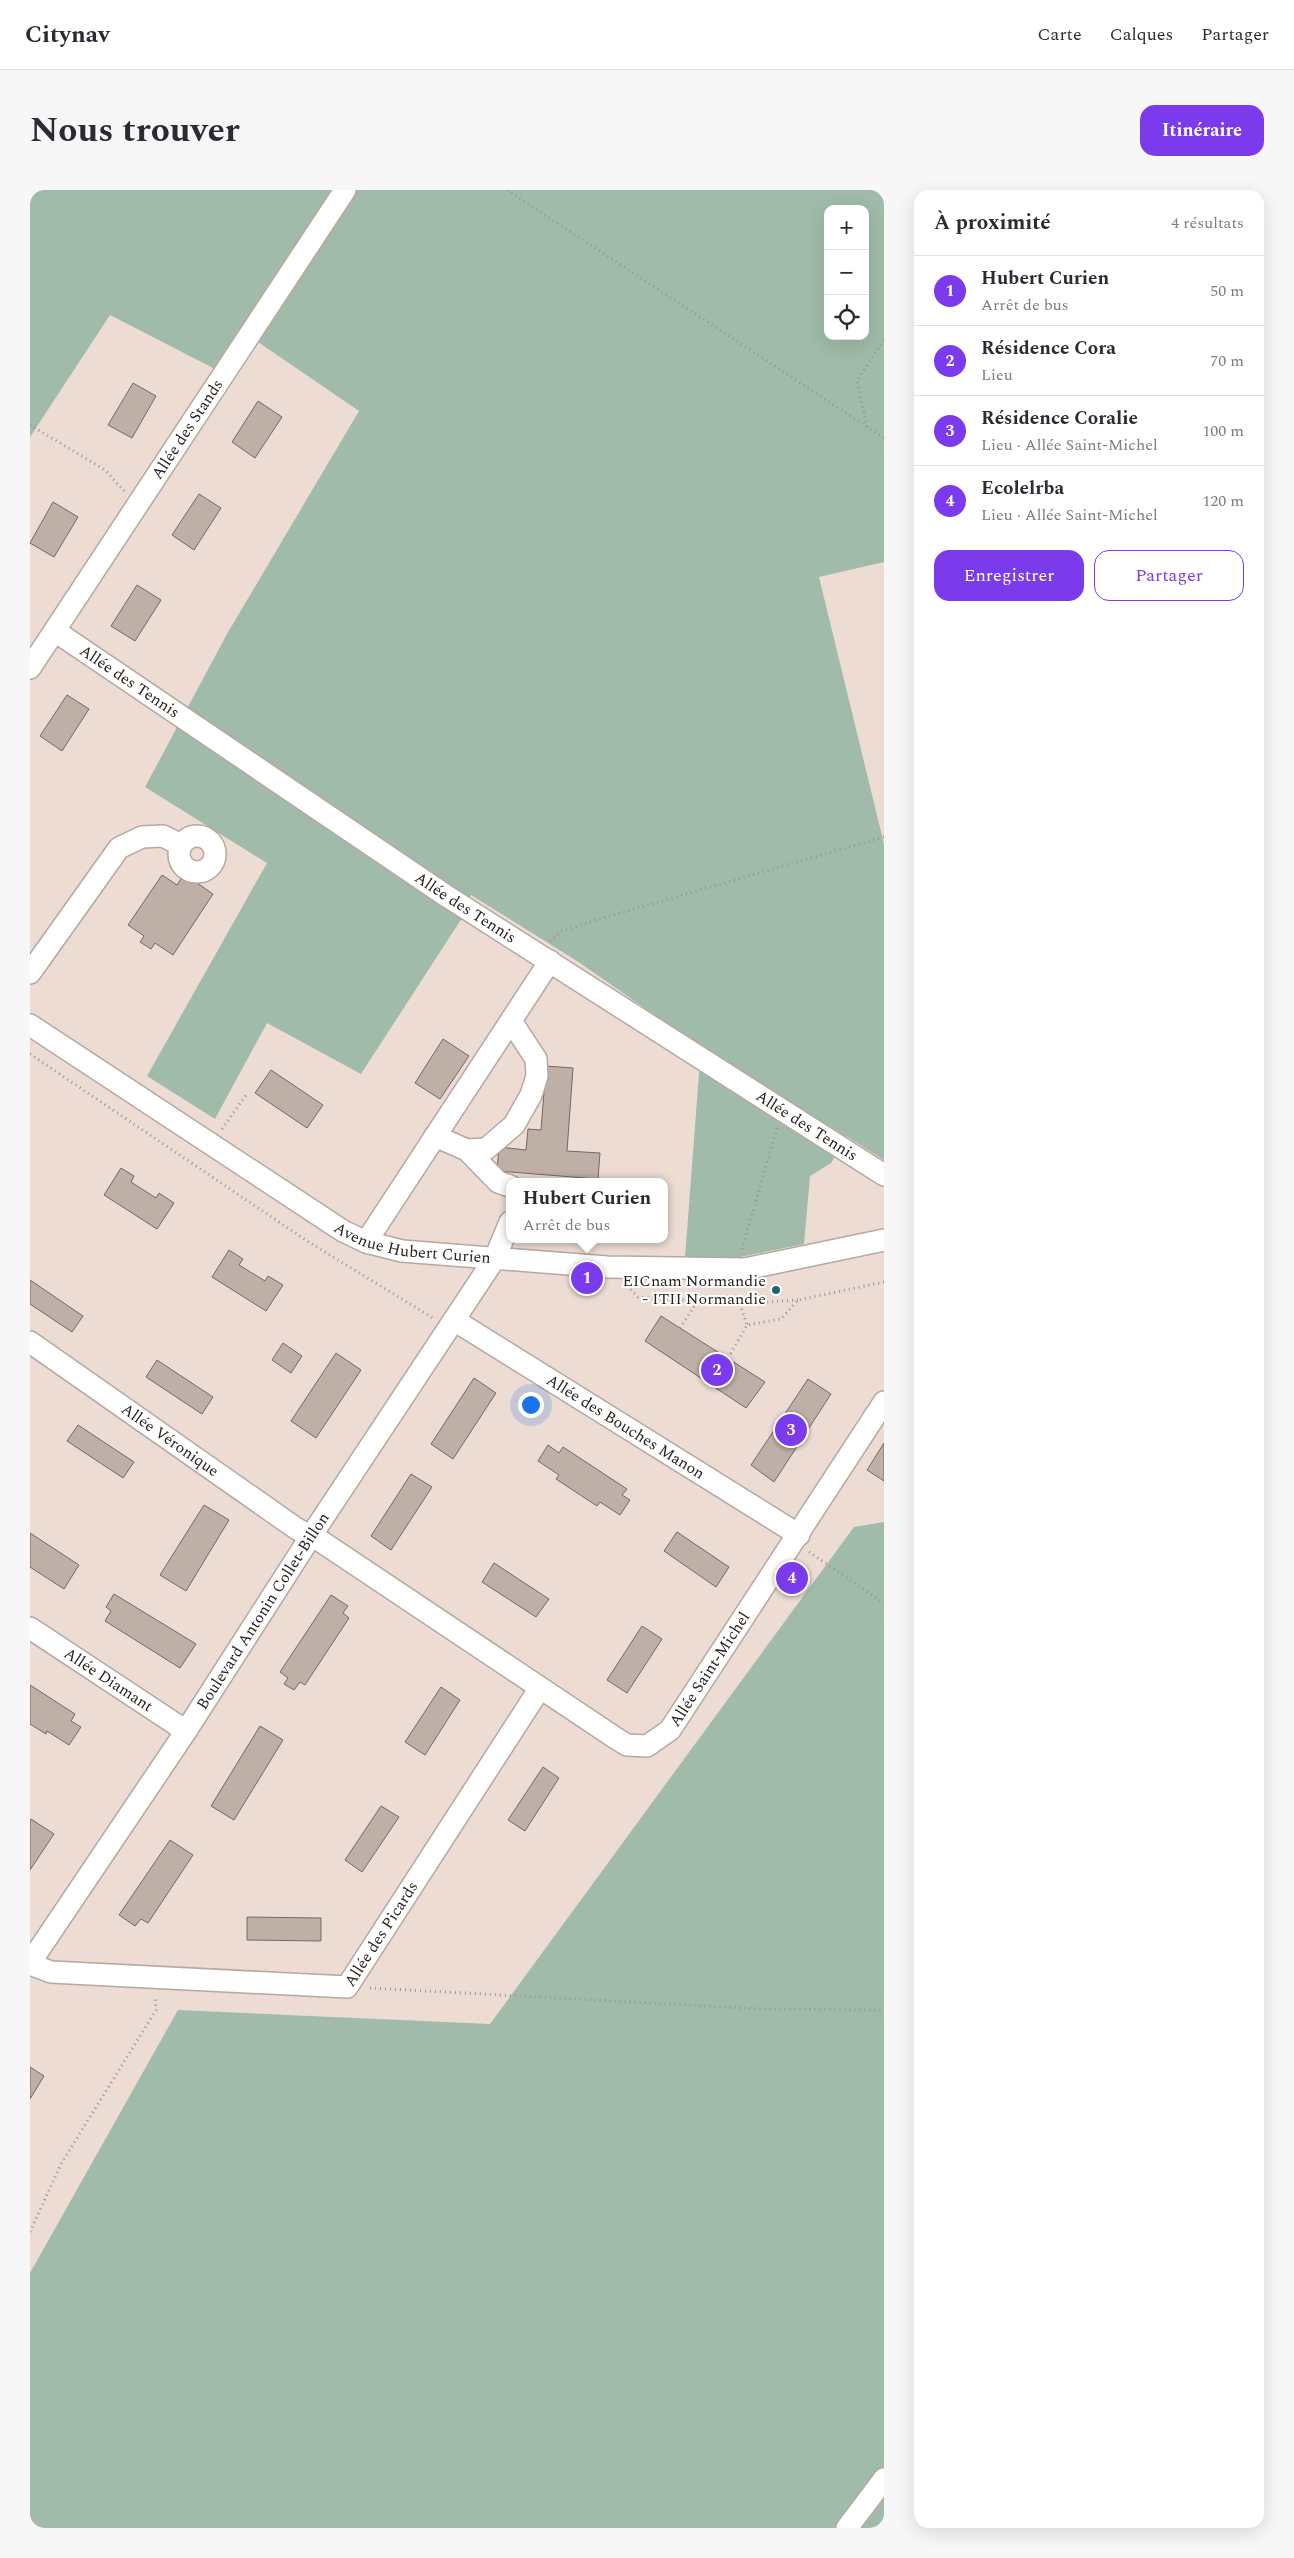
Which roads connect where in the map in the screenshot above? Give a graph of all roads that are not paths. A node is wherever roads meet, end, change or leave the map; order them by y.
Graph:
1 (345, 190) edge
2 (54, 631) junction
3 (30, 668) edge
4 (181, 845) dead end
5 (544, 958) junction
6 (30, 973) edge
7 (510, 1021) junction
8 (30, 1025) edge
9 (435, 1136) junction
10 (467, 1150) junction
11 (884, 1175) edge
12 (506, 1185) edge
13 (506, 1232) edge
14 (884, 1240) edge
15 (366, 1242) junction
16 (495, 1258) junction
17 (451, 1324) junction
18 (30, 1342) edge
19 (884, 1402) edge
20 (311, 1536) junction
21 (797, 1538) junction
22 (30, 1628) edge
23 (540, 1688) junction
24 (186, 1731) junction
25 (30, 1963) edge
26 (884, 2479) edge
27 (847, 2528) edge

1 - 2 street, Allée des Stands
2 - 3 street, Allée des Stands
2 - 5 street, Allée des Tennis
4 - 6 street
5 - 7 street
5 - 11 street, Allée des Tennis
7 - 9 street
7 - 10 street
8 - 15 street, Avenue Hubert Curien
9 - 10 street
9 - 15 street
10 - 12 street
13 - 16 street, Boulevard Antonin Collet-Billon
14 - 16 street, Avenue Hubert Curien
15 - 16 street, Avenue Hubert Curien
16 - 17 street, Boulevard Antonin Collet-Billon
17 - 20 street, Boulevard Antonin Collet-Billon
17 - 21 street, Allée des Bouches Manon
18 - 20 street, Allée Véronique
19 - 21 street, Allée Saint-Michel
20 - 23 street, Allée Saint-Michel
20 - 24 street, Boulevard Antonin Collet-Billon
21 - 23 street, Allée Saint-Michel
22 - 24 street, Allée Diamant
23 - 25 street, Allée des Picards
24 - 25 street, Boulevard Antonin Collet-Billon
26 - 27 street

